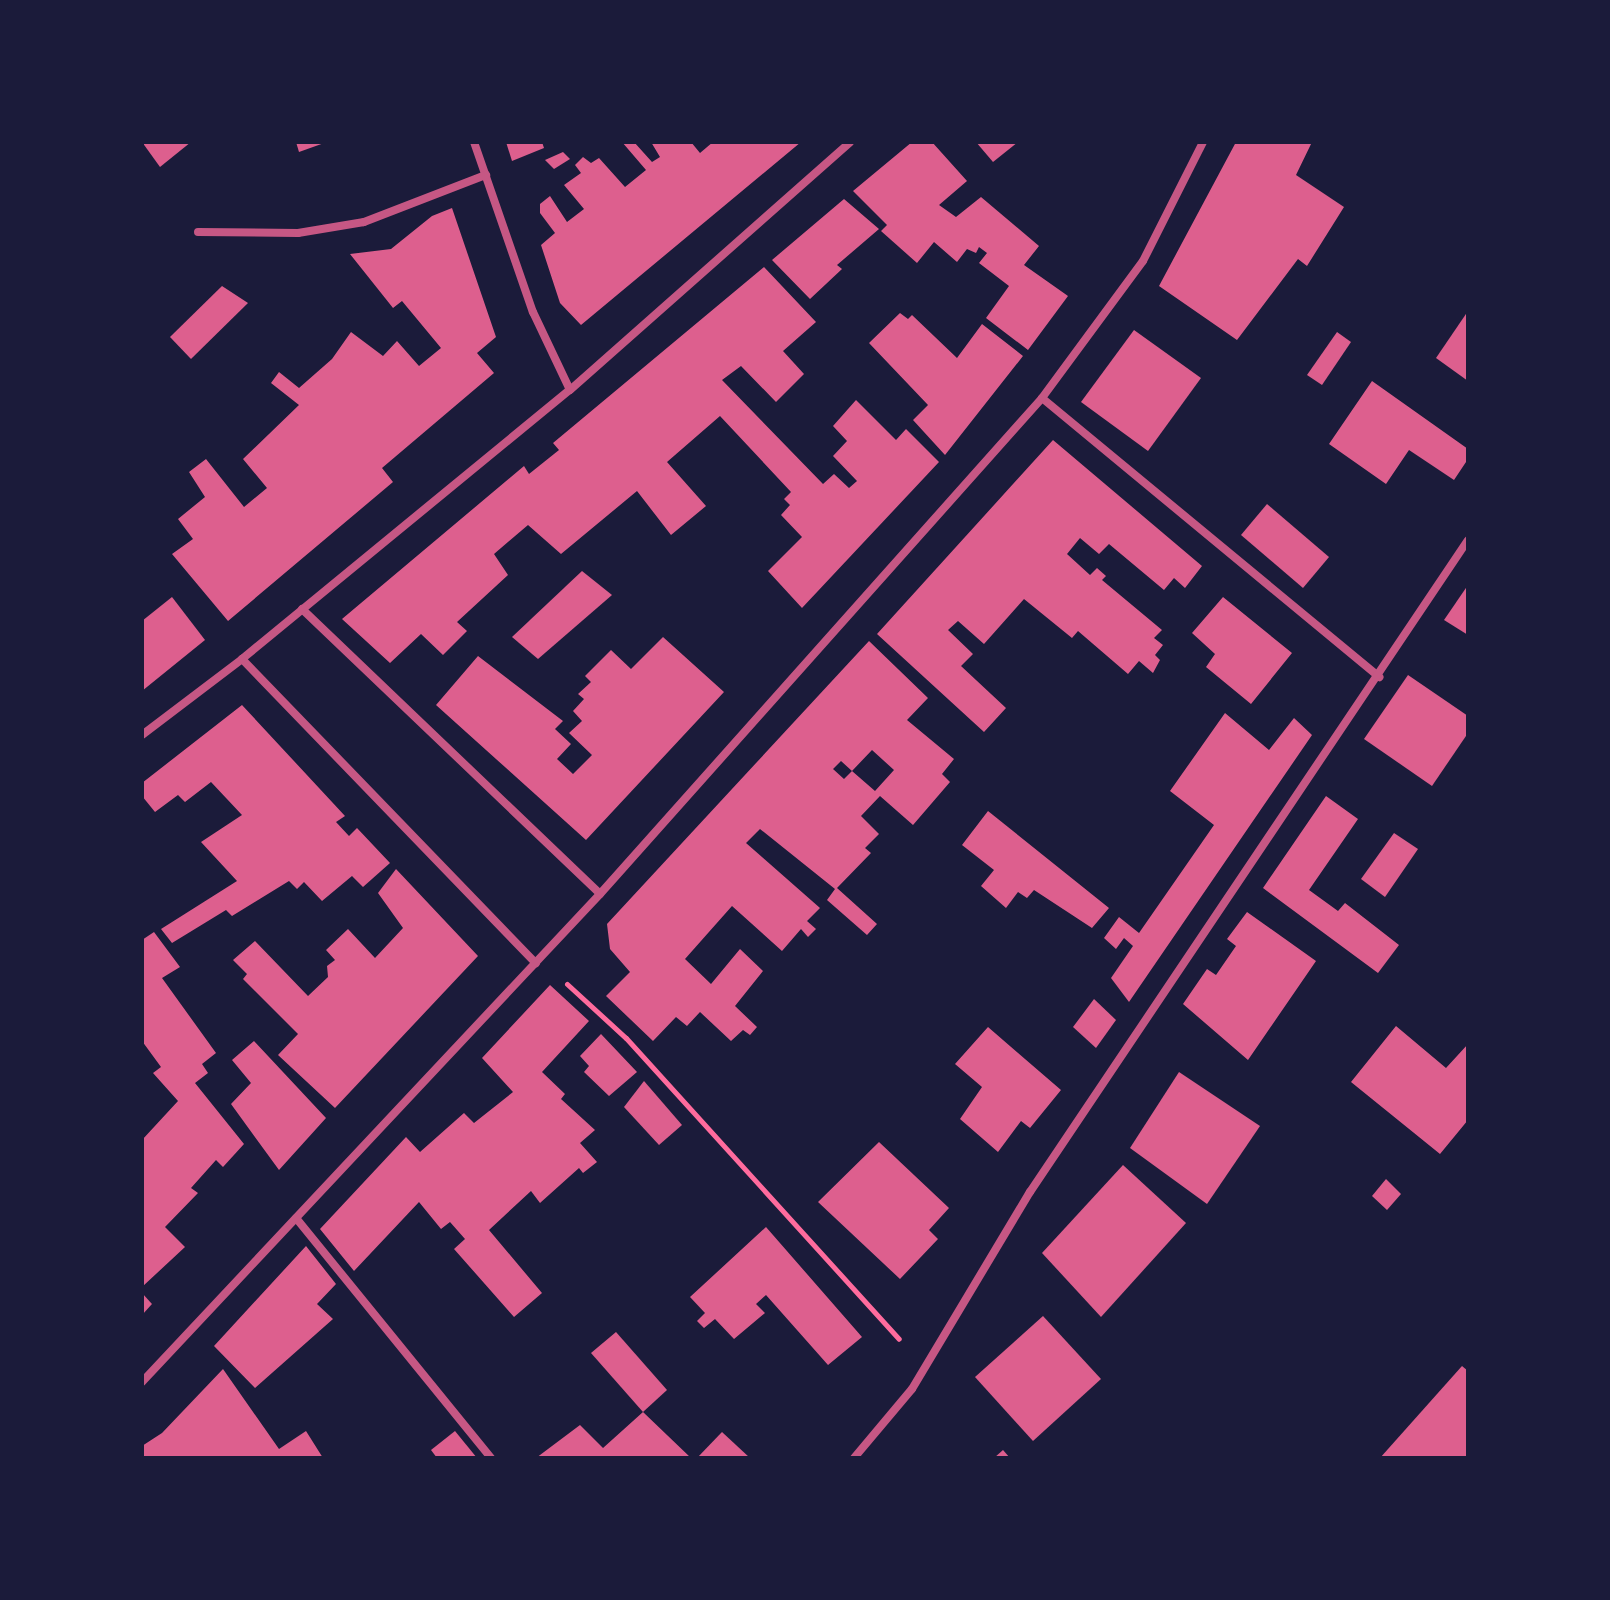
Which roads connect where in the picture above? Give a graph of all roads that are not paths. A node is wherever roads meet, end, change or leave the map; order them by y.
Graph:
1 (474, 142) edge
2 (850, 142) edge
3 (1203, 142) edge
4 (486, 175) junction
5 (198, 232) dead end
6 (570, 390) junction
7 (1042, 398) junction
8 (1468, 540) edge
9 (302, 609) junction
10 (242, 659) junction
11 (1379, 677) junction
12 (142, 735) edge
13 (600, 894) junction
14 (536, 963) junction
15 (296, 1218) junction
16 (142, 1382) edge
17 (491, 1458) edge
18 (854, 1458) edge

1 - 4 street
2 - 6 street
3 - 7 street
4 - 5 street
4 - 6 street
6 - 9 street
7 - 11 street
7 - 13 street
8 - 11 street
9 - 10 street
9 - 13 street
10 - 12 street
10 - 14 street
11 - 18 street
13 - 14 street
14 - 15 street
15 - 16 street
15 - 17 street

